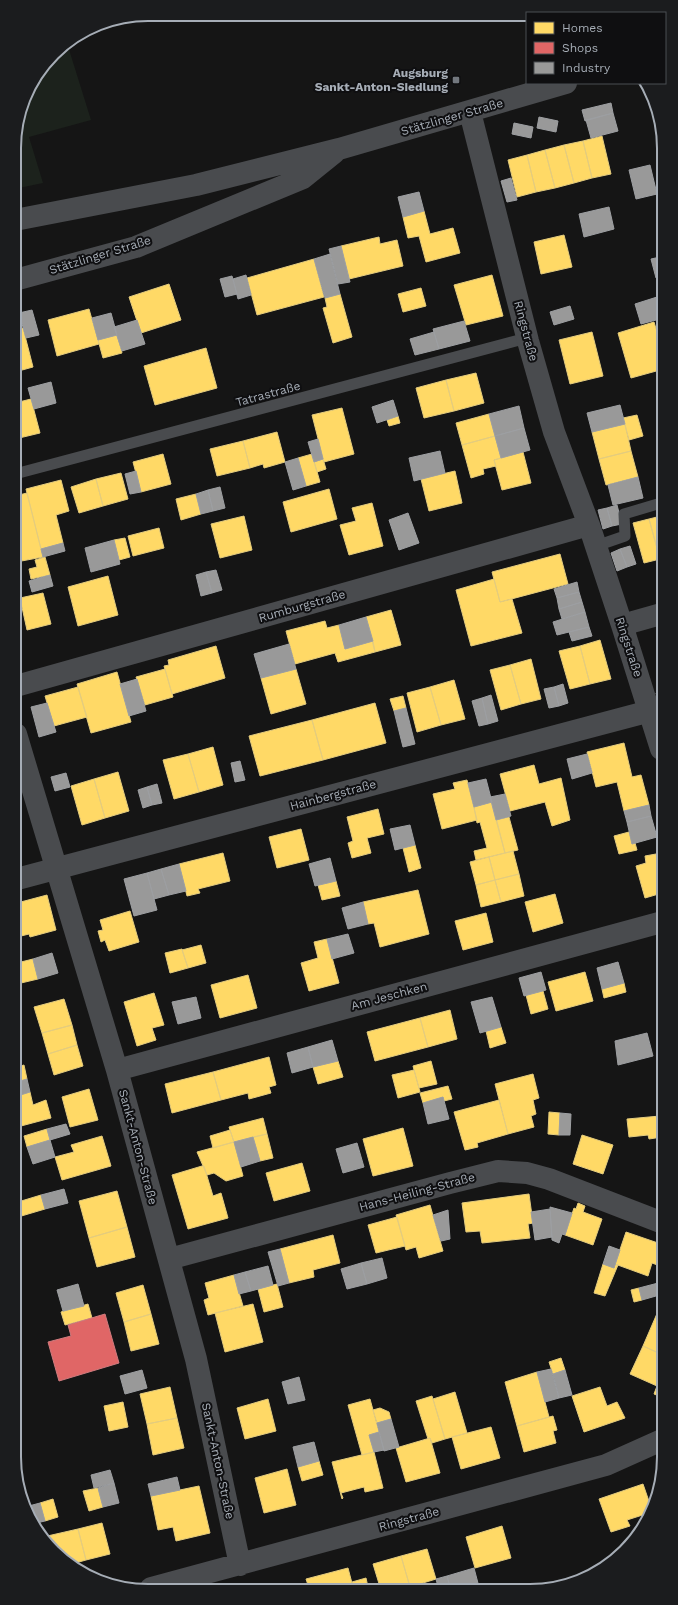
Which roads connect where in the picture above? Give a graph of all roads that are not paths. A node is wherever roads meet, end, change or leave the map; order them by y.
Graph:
1 (563, 84) edge
2 (470, 112) junction
3 (339, 149) junction
4 (196, 185) junction
5 (21, 219) edge
6 (206, 219) junction
7 (21, 278) edge
8 (527, 338) junction
9 (21, 472) edge
10 (657, 504) edge
11 (589, 525) junction
12 (596, 546) junction
13 (657, 615) edge
14 (622, 625) junction
15 (21, 685) edge
16 (650, 711) junction
17 (657, 733) edge
18 (21, 750) edge
19 (57, 869) junction
20 (21, 878) edge
21 (657, 923) edge
22 (117, 1070) junction
23 (657, 1221) edge
24 (169, 1259) junction
25 (657, 1442) edge
26 (240, 1565) junction
27 (166, 1584) edge

1 - 2 street, Stätzlinger Straße
2 - 3 street, Stätzlinger Straße
2 - 8 street, Ringstraße
3 - 4 street, Stätzlinger Straße
3 - 6 street, Stätzlinger Straße
4 - 5 street, Stätzlinger Straße
4 - 6 street
6 - 7 street, Stätzlinger Straße
8 - 9 lane, Tatrastraße
8 - 11 street, Ringstraße
10 - 12 lane
11 - 12 street, Ringstraße
11 - 15 street, Rumburgstraße
12 - 14 street, Ringstraße
13 - 14 street
14 - 16 street, Ringstraße
16 - 17 street, Ringstraße
16 - 19 street, Hainbergstraße
18 - 19 street, Sankt-Anton-Straße
19 - 20 street, Hainbergstraße
19 - 22 street, Sankt-Anton-Straße
21 - 22 street, Am Jeschken
22 - 24 street, Sankt-Anton-Straße
23 - 24 street, Hans-Heiling-Straße
24 - 26 street, Sankt-Anton-Straße
25 - 26 street, Ringstraße
26 - 27 street, Ringstraße

